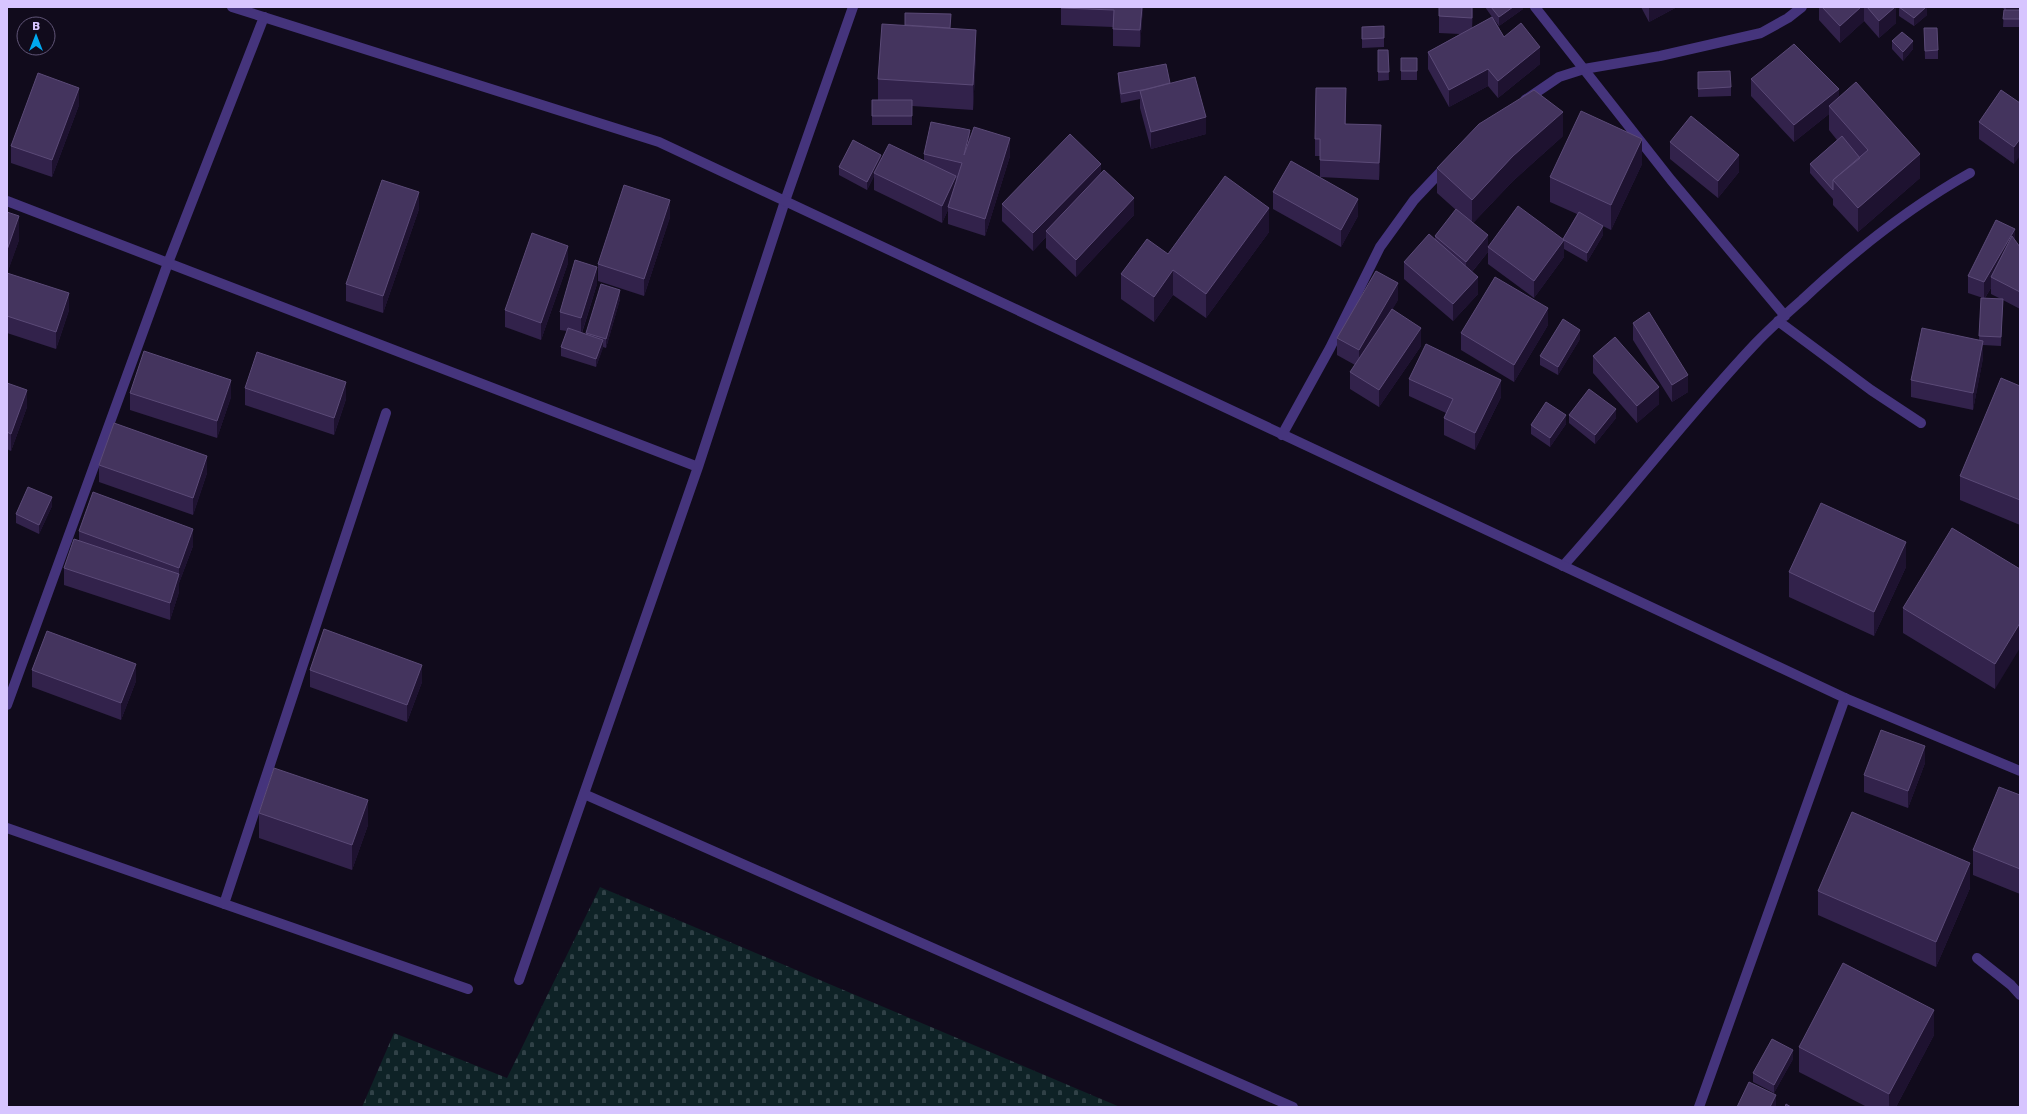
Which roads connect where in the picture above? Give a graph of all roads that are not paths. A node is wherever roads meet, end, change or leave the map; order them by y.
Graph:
1 (232, 7) edge
2 (853, 7) edge
3 (1535, 7) edge
4 (1802, 7) edge
5 (264, 17) junction
6 (1584, 69) junction
7 (1519, 105) edge
8 (1453, 159) edge
9 (1970, 173) dead end
10 (7, 201) edge
11 (785, 201) junction
12 (168, 263) junction
13 (1782, 319) junction
14 (386, 413) dead end
15 (1921, 423) dead end
16 (1282, 435) junction
17 (698, 467) junction
18 (1563, 566) junction
19 (1845, 698) junction
20 (7, 705) edge
21 (2020, 771) edge
22 (584, 794) junction
23 (7, 828) edge
24 (224, 904) junction
25 (1977, 958) dead end
26 (519, 980) dead end
27 (468, 989) dead end
28 (2020, 995) edge
29 (1293, 1107) edge
30 (1699, 1107) edge

1 - 5 street
2 - 11 street
3 - 6 street
4 - 6 street
5 - 11 street
5 - 12 street
6 - 7 street
6 - 13 street
8 - 16 street
9 - 13 street
10 - 12 street
11 - 16 street
11 - 17 street
12 - 17 street
12 - 20 street
13 - 15 street
13 - 18 street
14 - 24 street
16 - 18 street
17 - 22 street
18 - 19 street
19 - 21 street
19 - 30 street
22 - 26 street
22 - 29 street
23 - 24 street
24 - 27 street
25 - 28 street

